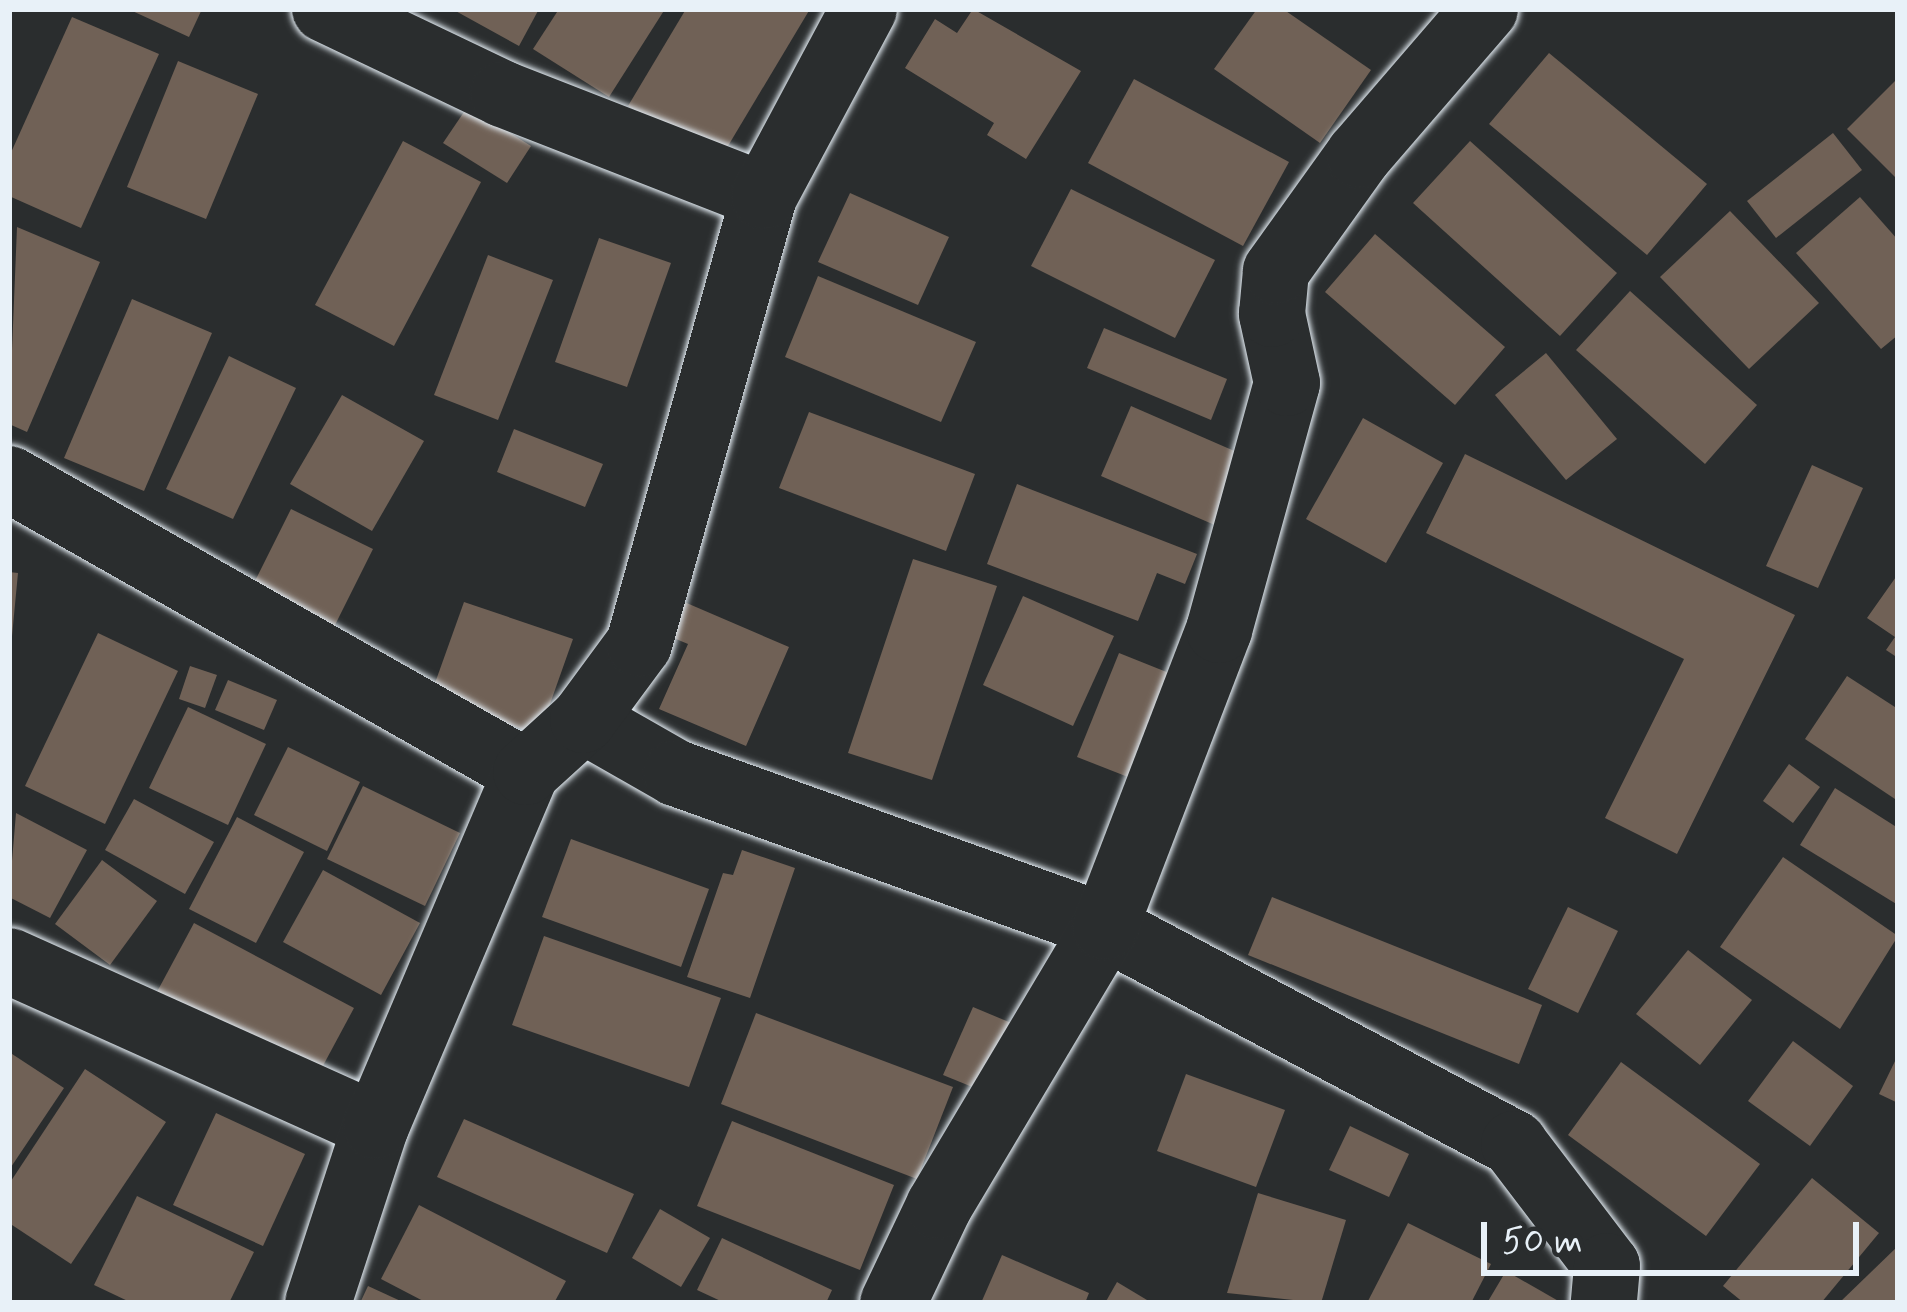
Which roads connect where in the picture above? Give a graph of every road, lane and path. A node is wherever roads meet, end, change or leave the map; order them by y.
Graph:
1 (325, 9) edge
2 (864, 9) edge
3 (1486, 9) edge
4 (764, 196) junction
5 (9, 479) edge
6 (583, 720) junction
7 (526, 772) junction
8 (1105, 927) junction
9 (9, 961) edge
10 (376, 1126) junction
11 (318, 1303) edge
12 (893, 1303) edge
13 (1604, 1303) edge

1 - 4 street
2 - 4 street
3 - 8 street
4 - 6 street
5 - 7 street
6 - 7 street
6 - 8 street
7 - 10 street
8 - 12 street
8 - 13 street
9 - 10 street
10 - 11 street

